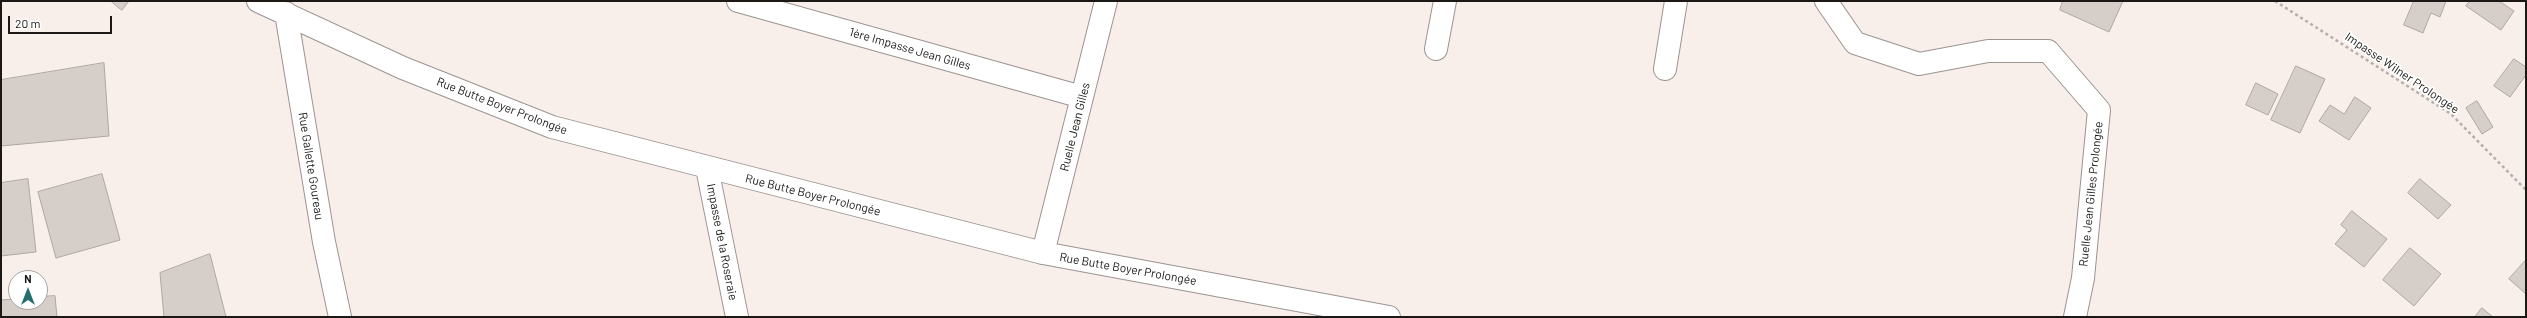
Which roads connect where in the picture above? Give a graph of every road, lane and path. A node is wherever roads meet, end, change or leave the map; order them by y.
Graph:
1 (258, 1) edge
2 (738, 1) edge
3 (1106, 1) edge
4 (1445, 1) edge
5 (1676, 1) edge
6 (1826, 1) edge
7 (2275, 1) edge
8 (286, 13) junction
9 (1436, 49) dead end
10 (1665, 69) dead end
11 (1082, 97) junction
12 (707, 168) junction
13 (2526, 190) edge
14 (1043, 253) junction
15 (340, 317) edge
16 (737, 317) edge
17 (1389, 317) edge
18 (2075, 317) edge

1 - 8 street, Rue Butte Boyer Prolongée
2 - 11 street, 1ère Impasse Jean Gilles
3 - 11 street, Ruelle Jean Gilles
4 - 9 street
5 - 10 street
6 - 18 street, Ruelle Jean Gilles Prolongée
7 - 13 path, Impasse Wilner Prolongée
8 - 12 street, Rue Butte Boyer Prolongée
8 - 15 street, Rue Gallette Goureau
11 - 14 street, Ruelle Jean Gilles
12 - 14 street, Rue Butte Boyer Prolongée
12 - 16 street, Impasse de la Roseraie
14 - 17 street, Rue Butte Boyer Prolongée

